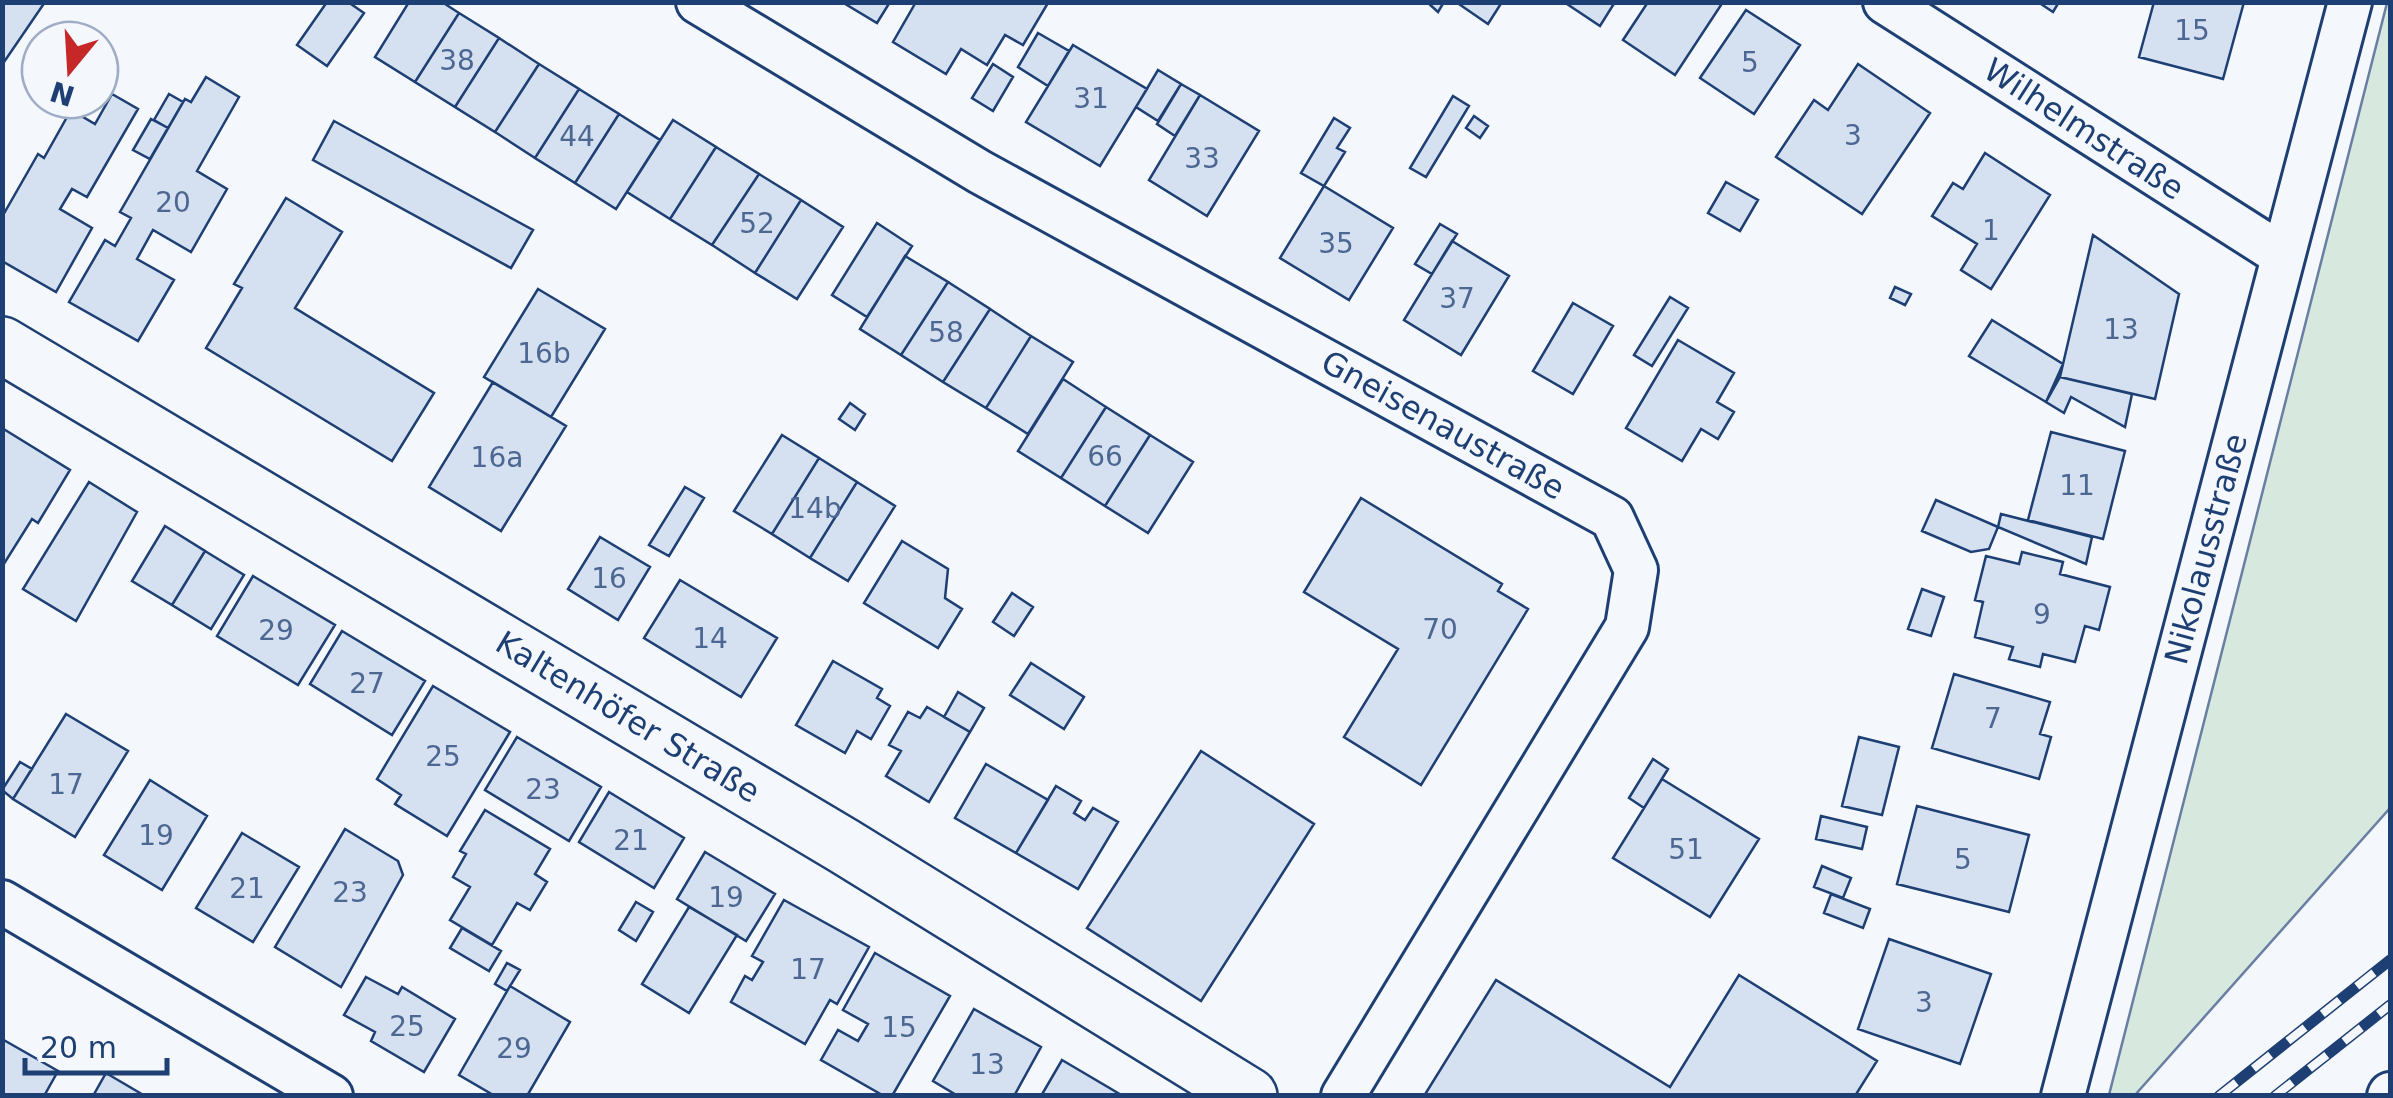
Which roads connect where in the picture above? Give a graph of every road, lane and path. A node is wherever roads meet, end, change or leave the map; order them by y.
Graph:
1 (698, 2) edge
2 (1885, 2) edge
3 (2350, 2) edge
4 (2282, 256) junction
5 (2, 345) edge
6 (2, 902) edge
7 (331, 1096) edge
8 (1249, 1096) edge
9 (1344, 1096) edge
10 (2063, 1096) edge

1 - 9 street, Gneisenaustraße
2 - 4 street, Wilhelmstraße
3 - 4 street, Nikolausstraße
4 - 10 street, Nikolausstraße
5 - 8 street, Kaltenhöfer Straße
6 - 7 street

